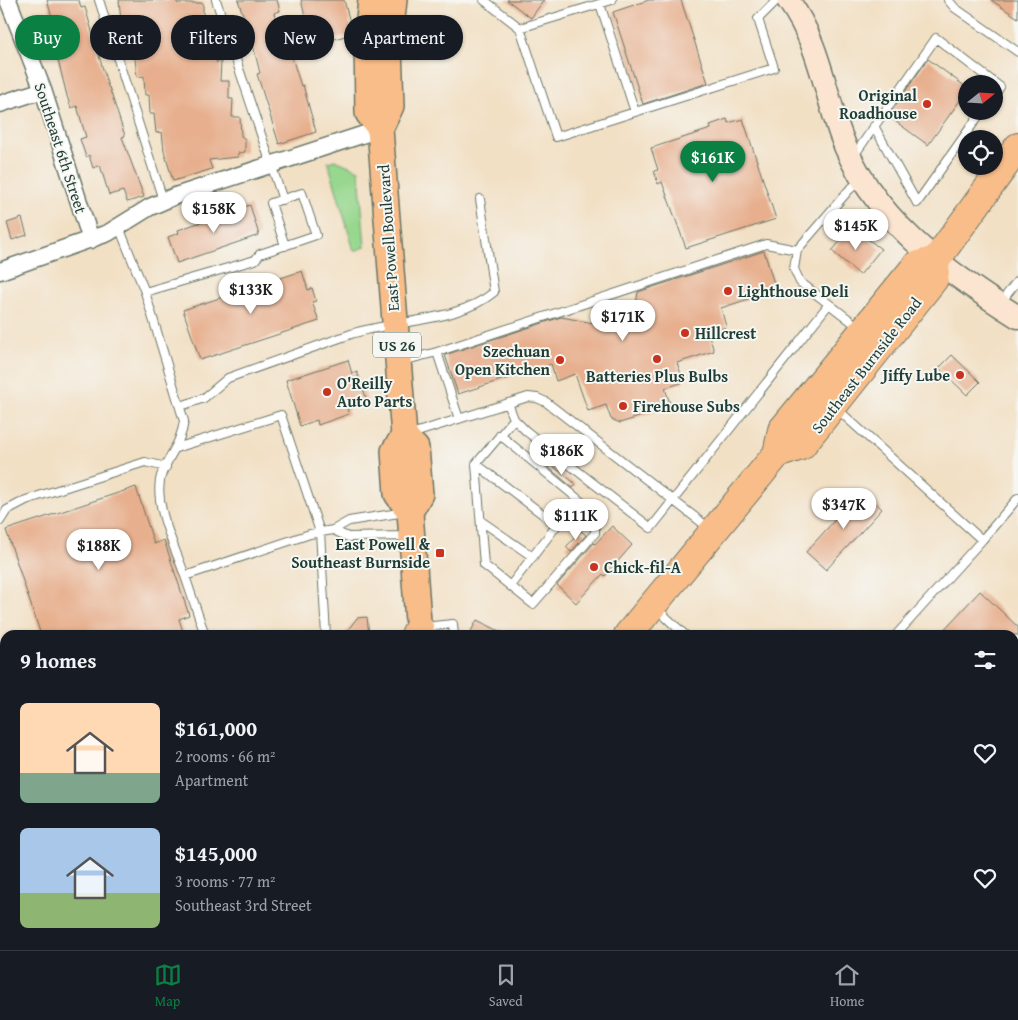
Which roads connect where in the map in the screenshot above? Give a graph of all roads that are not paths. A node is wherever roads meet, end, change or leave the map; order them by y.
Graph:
1 (8, 0) edge
2 (99, 0) edge
3 (216, 0) edge
4 (371, 0) edge
5 (394, 0) edge
6 (484, 0) edge
7 (612, 0) edge
8 (777, 0) edge
9 (788, 0) edge
10 (948, 0) edge
11 (600, 4) junction
12 (520, 28) junction
13 (1018, 52) edge
14 (984, 75) edge
15 (42, 90) junction
16 (0, 104) edge
17 (636, 112) junction
18 (976, 120) edge
19 (874, 126) junction
20 (380, 129) junction
21 (850, 160) junction
22 (1012, 160) edge
23 (271, 164) junction
24 (862, 180) junction
25 (480, 199) dead end
26 (163, 200) junction
27 (282, 200) junction
28 (119, 227) junction
29 (90, 240) junction
30 (285, 246) junction
31 (797, 250) junction
32 (936, 260) junction
33 (0, 271) edge
34 (1018, 280) edge
35 (145, 292) junction
36 (829, 304) junction
37 (999, 305) junction
38 (1018, 317) edge
39 (395, 324) junction
40 (864, 331) junction
41 (437, 352) junction
42 (398, 362) junction
43 (508, 403) junction
44 (834, 405) junction
45 (181, 406) junction
46 (459, 419) junction
47 (514, 419) junction
48 (500, 435) junction
49 (404, 436) junction
50 (176, 448) junction
51 (777, 454) junction
52 (476, 464) junction
53 (166, 467) junction
54 (1018, 498) edge
55 (673, 500) junction
56 (0, 521) edge
57 (481, 521) junction
58 (411, 524) junction
59 (333, 530) junction
60 (712, 531) junction
61 (320, 532) junction
62 (982, 540) junction
63 (533, 557) junction
64 (185, 576) junction
65 (510, 586) junction
66 (652, 604) junction
67 (203, 630) edge
68 (326, 630) edge
69 (418, 630) edge
70 (427, 630) edge
71 (454, 630) edge
72 (632, 630) edge
73 (679, 630) edge
74 (901, 630) edge

1 - 15 street, Southeast 6th Street
2 - 26 lane
3 - 23 lane
4 - 20 main road, East Powell Boulevard / US 26
5 - 20 main road, East Powell Boulevard / US 26
6 - 12 lane
7 - 11 lane
8 - 17 lane
9 - 21 street
10 - 13 lane
11 - 12 lane
11 - 17 lane
12 - 17 lane
14 - 19 lane
15 - 16 street
15 - 29 street, Southeast 6th Street
18 - 19 lane
19 - 21 lane
20 - 23 street
20 - 39 main road, East Powell Boulevard / US 26
21 - 24 street
22 - 32 highway, Southeast Burnside Road
23 - 26 street
23 - 27 lane
24 - 31 lane
24 - 32 street
25 - 39 lane
26 - 28 street
27 - 30 lane
27 - 30 lane
28 - 29 street
28 - 35 lane
29 - 33 street
30 - 35 lane
31 - 36 lane
31 - 41 lane
32 - 37 street
32 - 40 highway, Southeast Burnside Road
32 - 44 highway, Southeast Burnside Road
34 - 37 lane
35 - 45 lane
36 - 40 lane
36 - 55 lane
37 - 38 street
39 - 42 main road, East Powell Boulevard / US 26
39 - 45 lane
40 - 51 highway, Southeast Burnside Road
41 - 42 lane
41 - 46 lane
42 - 49 main road, East Powell Boulevard / US 26
43 - 46 lane
43 - 47 lane
43 - 55 lane
44 - 51 highway, Southeast Burnside Road
44 - 62 lane
45 - 50 lane
46 - 49 lane
47 - 48 lane
47 - 55 lane
48 - 52 lane
48 - 65 lane
49 - 58 main road, East Powell Boulevard / US 26
50 - 53 lane
50 - 61 lane
51 - 60 highway, Southeast Burnside Road
52 - 57 lane
52 - 63 lane
53 - 56 lane
53 - 64 lane
54 - 62 lane
55 - 60 lane
57 - 63 lane
57 - 65 lane
58 - 59 lane
58 - 59 lane
58 - 69 main road, East Powell Boulevard / US 26
59 - 61 lane
60 - 66 highway, Southeast Burnside Road
61 - 64 lane
61 - 68 lane
62 - 74 lane
63 - 65 lane
64 - 67 lane
66 - 72 highway, Southeast Burnside Road
66 - 73 lane
70 - 71 lane

